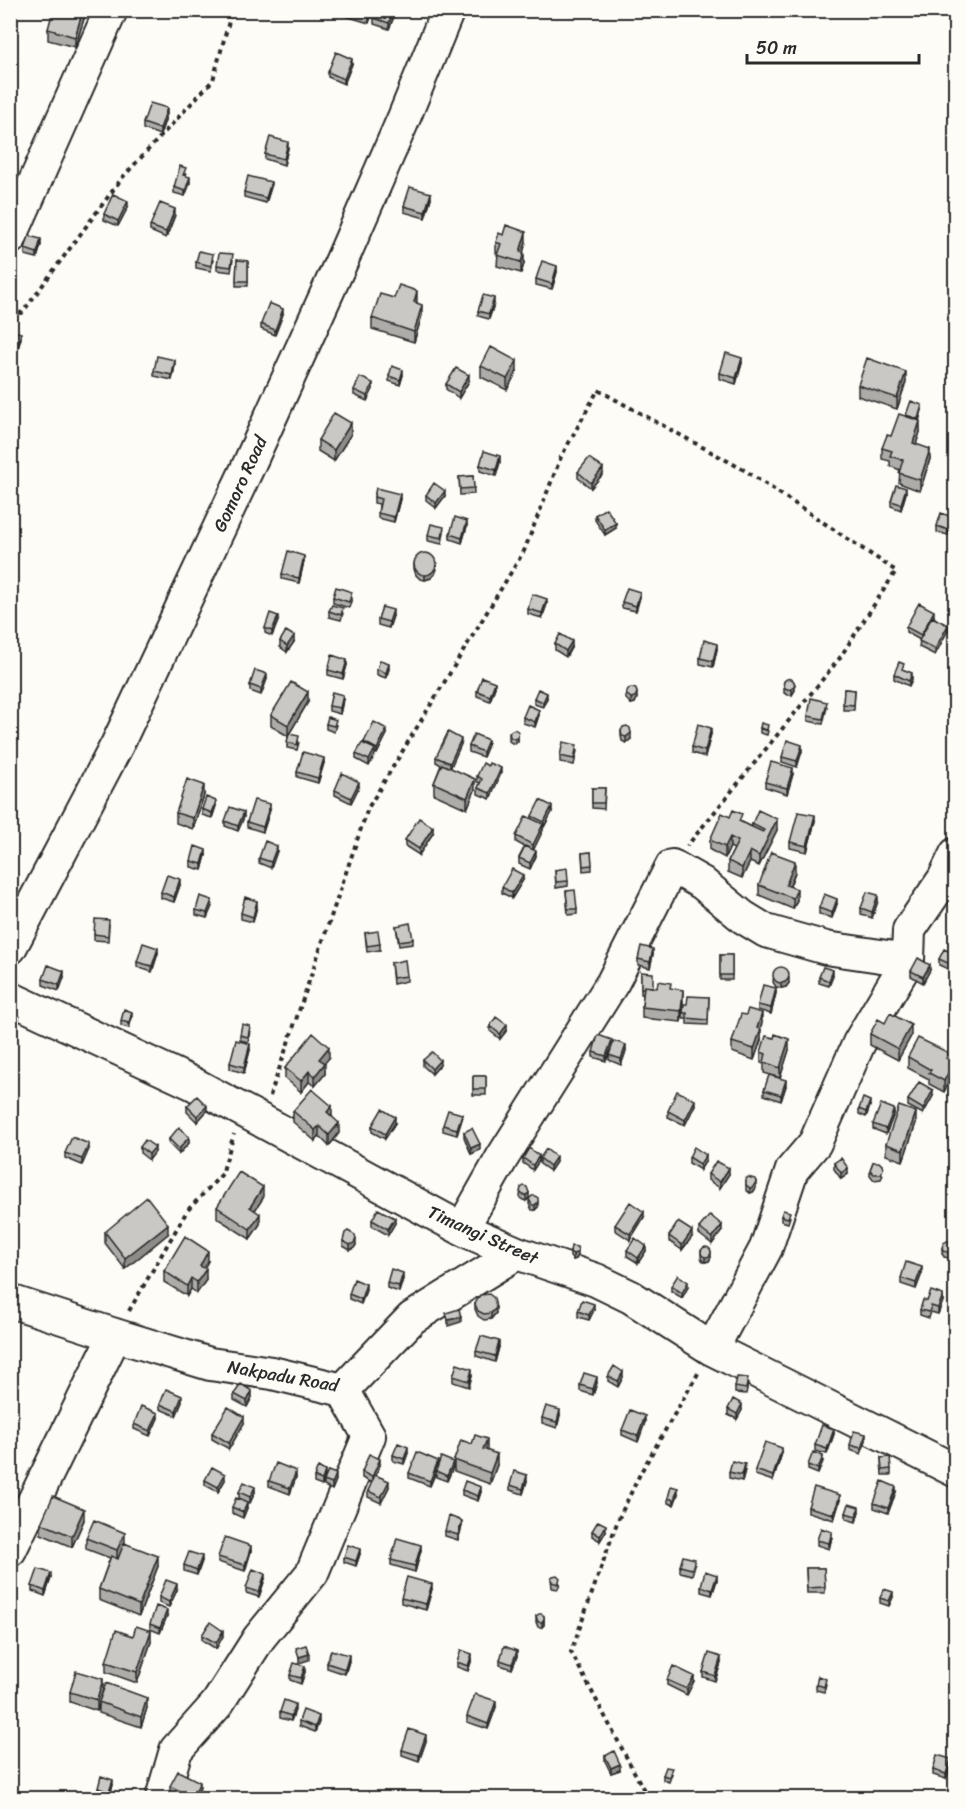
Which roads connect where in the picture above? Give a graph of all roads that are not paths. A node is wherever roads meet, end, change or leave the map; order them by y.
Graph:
1 (111, 10) edge
2 (448, 10) edge
3 (10, 238) edge
4 (956, 854) edge
5 (10, 948) edge
6 (908, 960) junction
7 (10, 998) edge
8 (462, 1228) junction
9 (517, 1253) junction
10 (10, 1301) edge
11 (115, 1335) junction
12 (712, 1349) junction
13 (343, 1390) junction
14 (955, 1470) edge
15 (10, 1550) edge
16 (162, 1798) edge

1 - 3 street
2 - 5 street, Gomoro Road
4 - 6 street
6 - 8 street
6 - 12 street
7 - 8 street, Timangi Street
8 - 9 street, Timangi Street
9 - 12 street, Timangi Street
9 - 13 street, Nakpadu Road
10 - 11 street, Nakpadu Road
11 - 13 street, Nakpadu Road
11 - 15 street
12 - 14 street, Timangi Street
13 - 16 street

